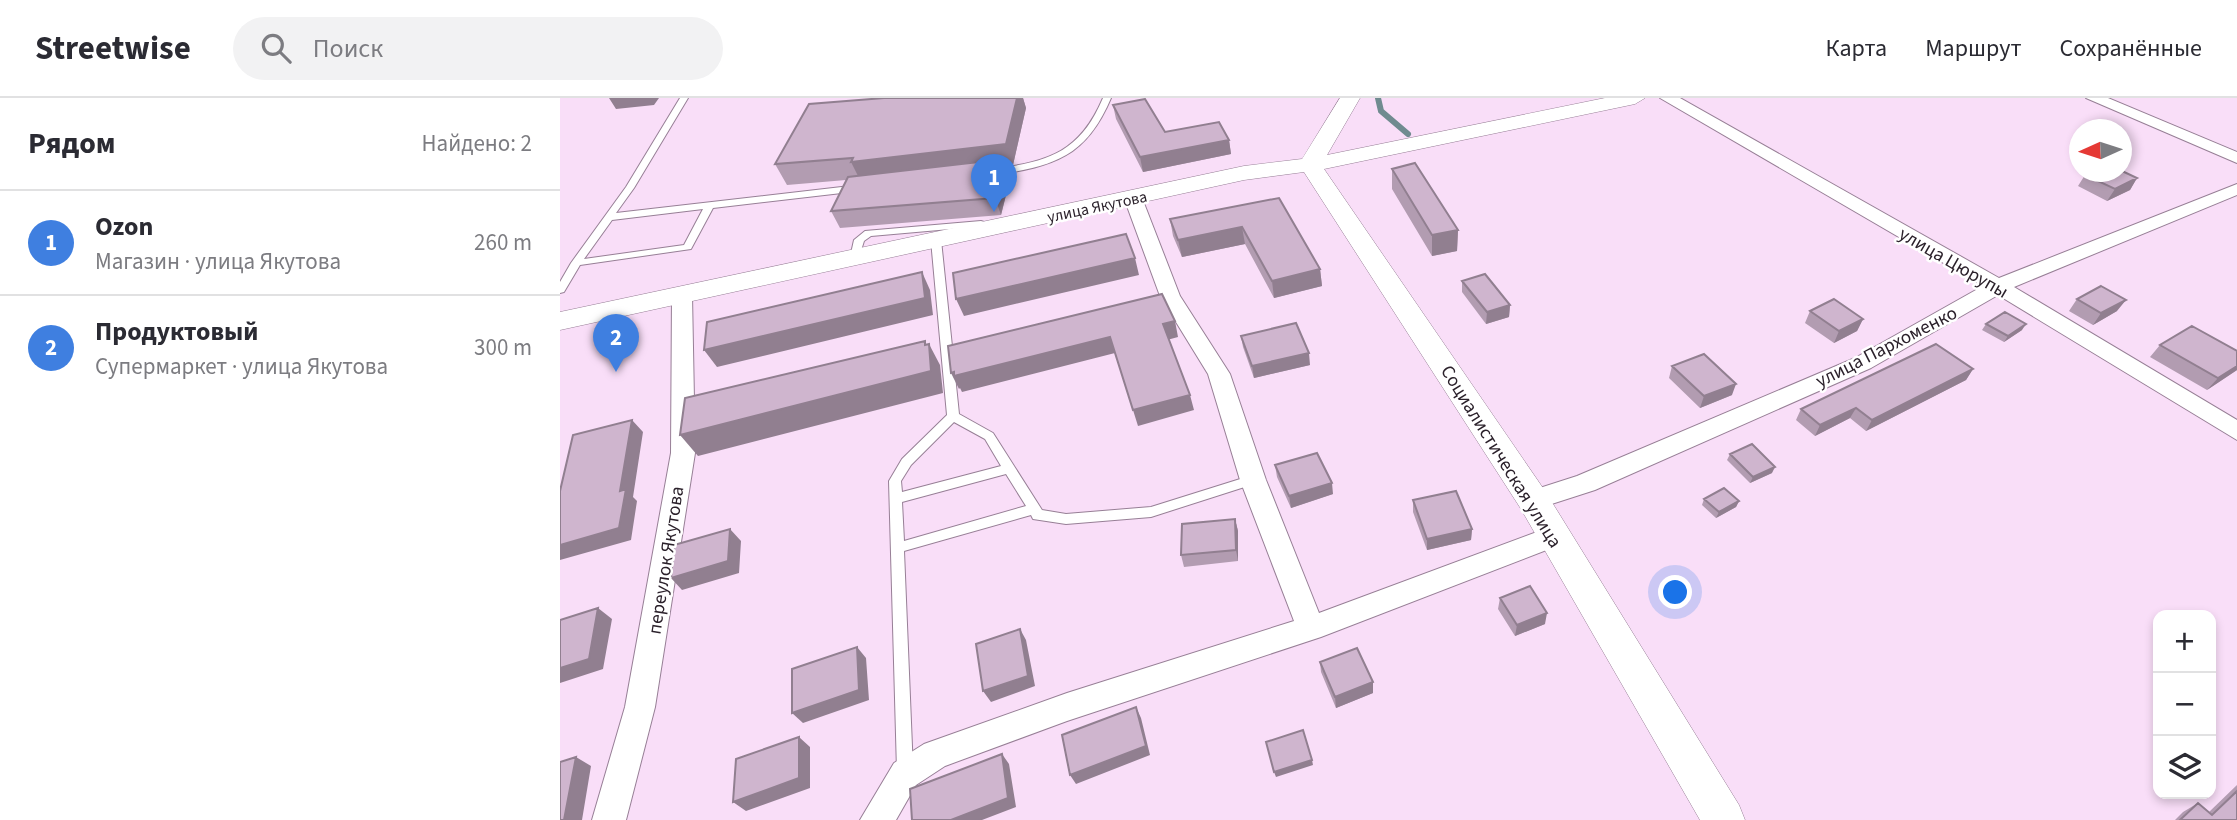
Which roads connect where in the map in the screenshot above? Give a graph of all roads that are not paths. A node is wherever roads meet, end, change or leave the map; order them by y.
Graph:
1 (684, 98) edge
2 (1107, 98) edge
3 (1350, 98) edge
4 (1635, 98) edge
5 (1668, 98) edge
6 (2094, 98) edge
7 (2237, 158) edge
8 (1311, 165) junction
9 (989, 172) edge
10 (872, 186) edge
11 (2237, 189) edge
12 (1133, 198) junction
13 (710, 205) junction
14 (609, 217) junction
15 (1026, 221) junction
16 (936, 240) junction
17 (855, 258) junction
18 (576, 263) junction
19 (1998, 286) junction
20 (560, 290) edge
21 (682, 295) junction
22 (560, 321) edge
23 (953, 416) junction
24 (2237, 431) edge
25 (1008, 469) junction
26 (1253, 480) junction
27 (895, 499) junction
28 (1533, 500) junction
29 (1034, 509) junction
30 (1553, 537) junction
31 (897, 548) junction
32 (1311, 628) junction
33 (905, 775) junction
34 (609, 820) edge
35 (877, 820) edge
36 (1724, 820) edge

1 - 14 lane
2 - 9 lane
3 - 8 street
4 - 8 street, улица Якутова
5 - 19 street, улица Цюрупы
6 - 7 street
8 - 12 street, улица Якутова
8 - 28 street, Социалистическая улица
10 - 13 lane
11 - 19 street, улица Пархоменко
12 - 15 street, улица Якутова
12 - 26 street
13 - 14 lane
13 - 18 lane
14 - 18 lane
15 - 16 street, улица Якутова
15 - 17 lane
16 - 17 street, улица Якутова
16 - 23 lane
17 - 21 street, улица Якутова
18 - 20 lane
19 - 24 street, улица Цюрупы
19 - 28 street, улица Пархоменко
21 - 22 street, улица Якутова
21 - 34 street, переулок Якутова
23 - 25 lane
23 - 27 lane
25 - 27 lane
25 - 29 lane
26 - 29 lane
26 - 32 street
27 - 31 lane
28 - 30 street, Социалистическая улица
29 - 31 lane
30 - 32 street
30 - 36 street, Социалистическая улица
31 - 33 lane
32 - 33 street
33 - 35 street

